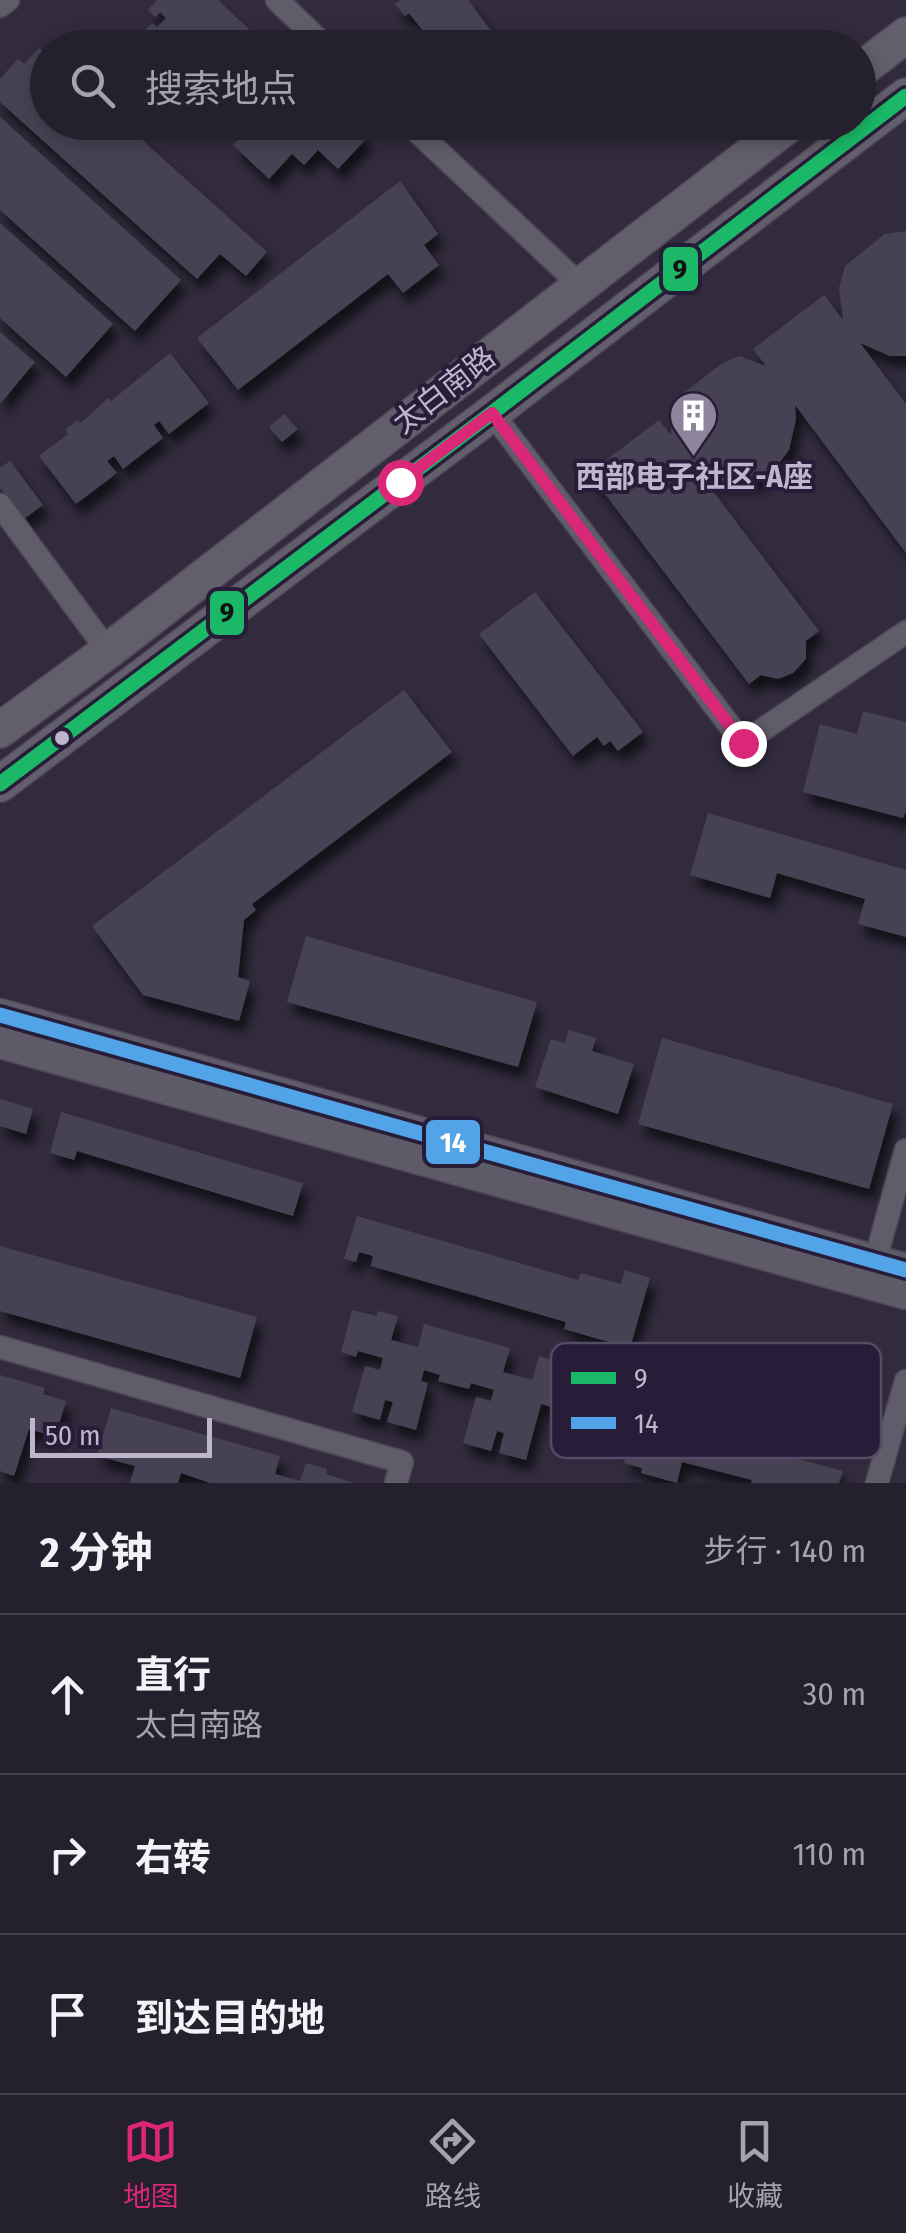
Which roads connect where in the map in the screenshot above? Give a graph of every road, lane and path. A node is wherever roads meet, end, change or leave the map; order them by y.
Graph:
1 (8, 0) edge
2 (277, 0) edge
3 (0, 6) edge
4 (308, 30) edge
5 (906, 36) edge
6 (876, 58) edge
7 (906, 96) edge
8 (876, 119) edge
9 (426, 140) edge
10 (769, 140) edge
11 (849, 140) edge
12 (580, 285) junction
13 (492, 413) junction
14 (0, 504) edge
15 (906, 632) edge
16 (108, 651) junction
17 (895, 651) edge
18 (0, 730) edge
19 (0, 784) edge
20 (0, 1016) edge
21 (0, 1042) edge
22 (906, 1150) edge
23 (883, 1272) edge
24 (906, 1294) edge
25 (0, 1347) edge
26 (906, 1382) edge
27 (396, 1483) edge
28 (877, 1483) edge

1 - 3 street
2 - 4 street
5 - 6 main road
7 - 8 main road, 太白南路
9 - 12 street
10 - 12 main road, 太白南路
11 - 13 main road, 太白南路
12 - 16 main road, 太白南路
13 - 17 street
13 - 19 main road, 太白南路
14 - 16 street
15 - 17 street
16 - 18 main road, 太白南路
20 - 23 main road
21 - 23 main road
22 - 23 street
23 - 24 main road
25 - 27 street
26 - 28 street

